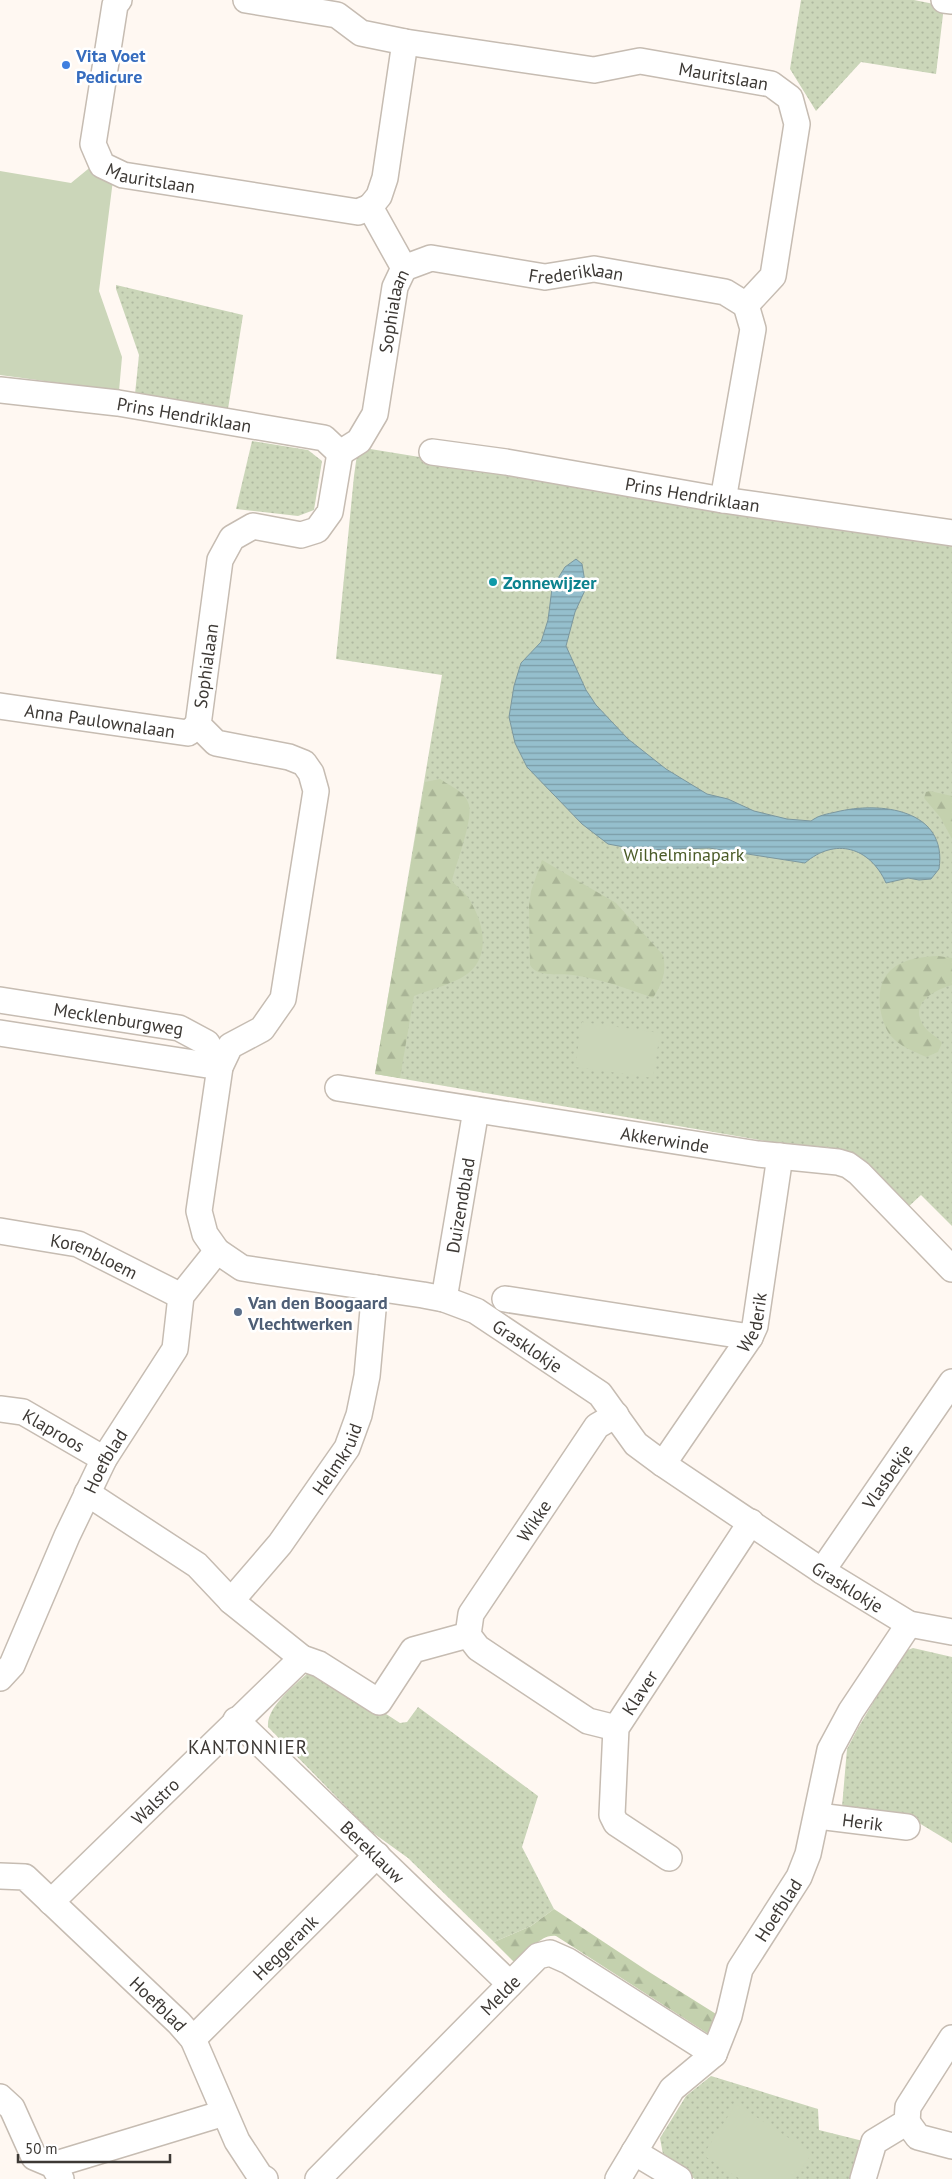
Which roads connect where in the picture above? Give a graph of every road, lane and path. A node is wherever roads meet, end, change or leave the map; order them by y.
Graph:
1 (119, 0) edge
2 (246, 0) edge
3 (944, 0) edge
4 (952, 1) edge
5 (405, 42) junction
6 (370, 207) junction
7 (404, 268) junction
8 (746, 305) junction
9 (0, 390) edge
10 (350, 447) junction
11 (432, 452) dead end
12 (723, 500) junction
13 (952, 533) edge
14 (0, 706) edge
15 (198, 725) junction
16 (0, 1000) edge
17 (0, 1033) edge
18 (214, 1066) junction
19 (338, 1088) dead end
20 (476, 1110) junction
21 (780, 1156) junction
22 (0, 1231) edge
23 (217, 1251) junction
24 (952, 1269) edge
25 (375, 1288) junction
26 (181, 1296) junction
27 (444, 1299) junction
28 (505, 1299) dead end
29 (750, 1337) junction
30 (952, 1382) edge
31 (0, 1409) edge
32 (616, 1415) junction
33 (104, 1459) junction
34 (663, 1464) junction
35 (87, 1494) junction
36 (751, 1522) junction
37 (822, 1572) junction
38 (231, 1601) junction
39 (909, 1624) junction
40 (952, 1632) edge
41 (468, 1635) junction
42 (302, 1658) junction
43 (0, 1678) edge
44 (236, 1720) junction
45 (616, 1728) junction
46 (818, 1816) junction
47 (907, 1827) dead end
48 (377, 1855) junction
49 (669, 1858) dead end
50 (0, 1876) edge
51 (51, 1902) junction
52 (510, 1984) junction
53 (952, 2038) edge
54 (193, 2039) junction
55 (714, 2054) junction
56 (0, 2097) edge
57 (224, 2113) junction
58 (906, 2122) junction
59 (952, 2146) edge
60 (634, 2152) junction
61 (57, 2172) edge
62 (265, 2179) edge
63 (318, 2179) edge
64 (618, 2179) edge
65 (679, 2179) edge
66 (863, 2179) edge

1 - 6 street, Mauritslaan
2 - 5 street, Mauritslaan
3 - 4 street
5 - 6 street
5 - 8 street, Mauritslaan
6 - 7 street, Sophialaan
7 - 8 street, Frederiklaan
7 - 10 street, Sophialaan
8 - 12 street
9 - 10 street, Prins Hendriklaan
10 - 15 street, Sophialaan
11 - 12 street, Prins Hendriklaan
12 - 13 street, Prins Hendriklaan
14 - 15 street, Anna Paulownalaan
15 - 18 street, Sophialaan
16 - 18 street, Mecklenburgweg
17 - 18 street, Mecklenburgweg
18 - 23 street, Grasklokje
19 - 20 street, Akkerwinde
20 - 21 street, Akkerwinde
20 - 27 street, Duizendblad
21 - 24 street, Akkerwinde
21 - 29 street, Wederik
22 - 26 street, Korenbloem
23 - 25 street, Grasklokje
23 - 26 street
25 - 27 street, Grasklokje
25 - 38 street, Helmkruid
26 - 33 street, Hoefblad
27 - 32 street, Grasklokje
28 - 29 street, Grasklokje
29 - 34 street, Wederik
30 - 37 street, Vlasbekje
31 - 33 street, Klaproos
32 - 34 street, Grasklokje
32 - 41 street, Wikke
33 - 35 street, Hoefblad
34 - 36 street, Grasklokje
35 - 38 street
35 - 43 street, Hoefblad
36 - 37 street, Grasklokje
36 - 45 street, Klaver
37 - 39 street, Grasklokje
38 - 42 street
39 - 40 street, Grasklokje
39 - 46 street, Hoefblad
41 - 42 street
41 - 45 street
42 - 44 street, Walstro
44 - 48 street, Bereklauw
44 - 51 street, Walstro
45 - 49 street, Klaver
46 - 47 street, Herik
46 - 55 street, Hoefblad
48 - 52 street, Bereklauw
48 - 54 street, Heggerank
50 - 51 street, Hoefblad
51 - 54 street, Hoefblad
52 - 55 street, Melde
52 - 63 street, Melde
53 - 58 street
54 - 57 street, Hoefblad
55 - 60 street, Hoefblad
56 - 61 street
57 - 61 street
57 - 62 street, Hoefblad
58 - 59 street
58 - 66 street
60 - 64 street, Hoefblad
60 - 65 street

